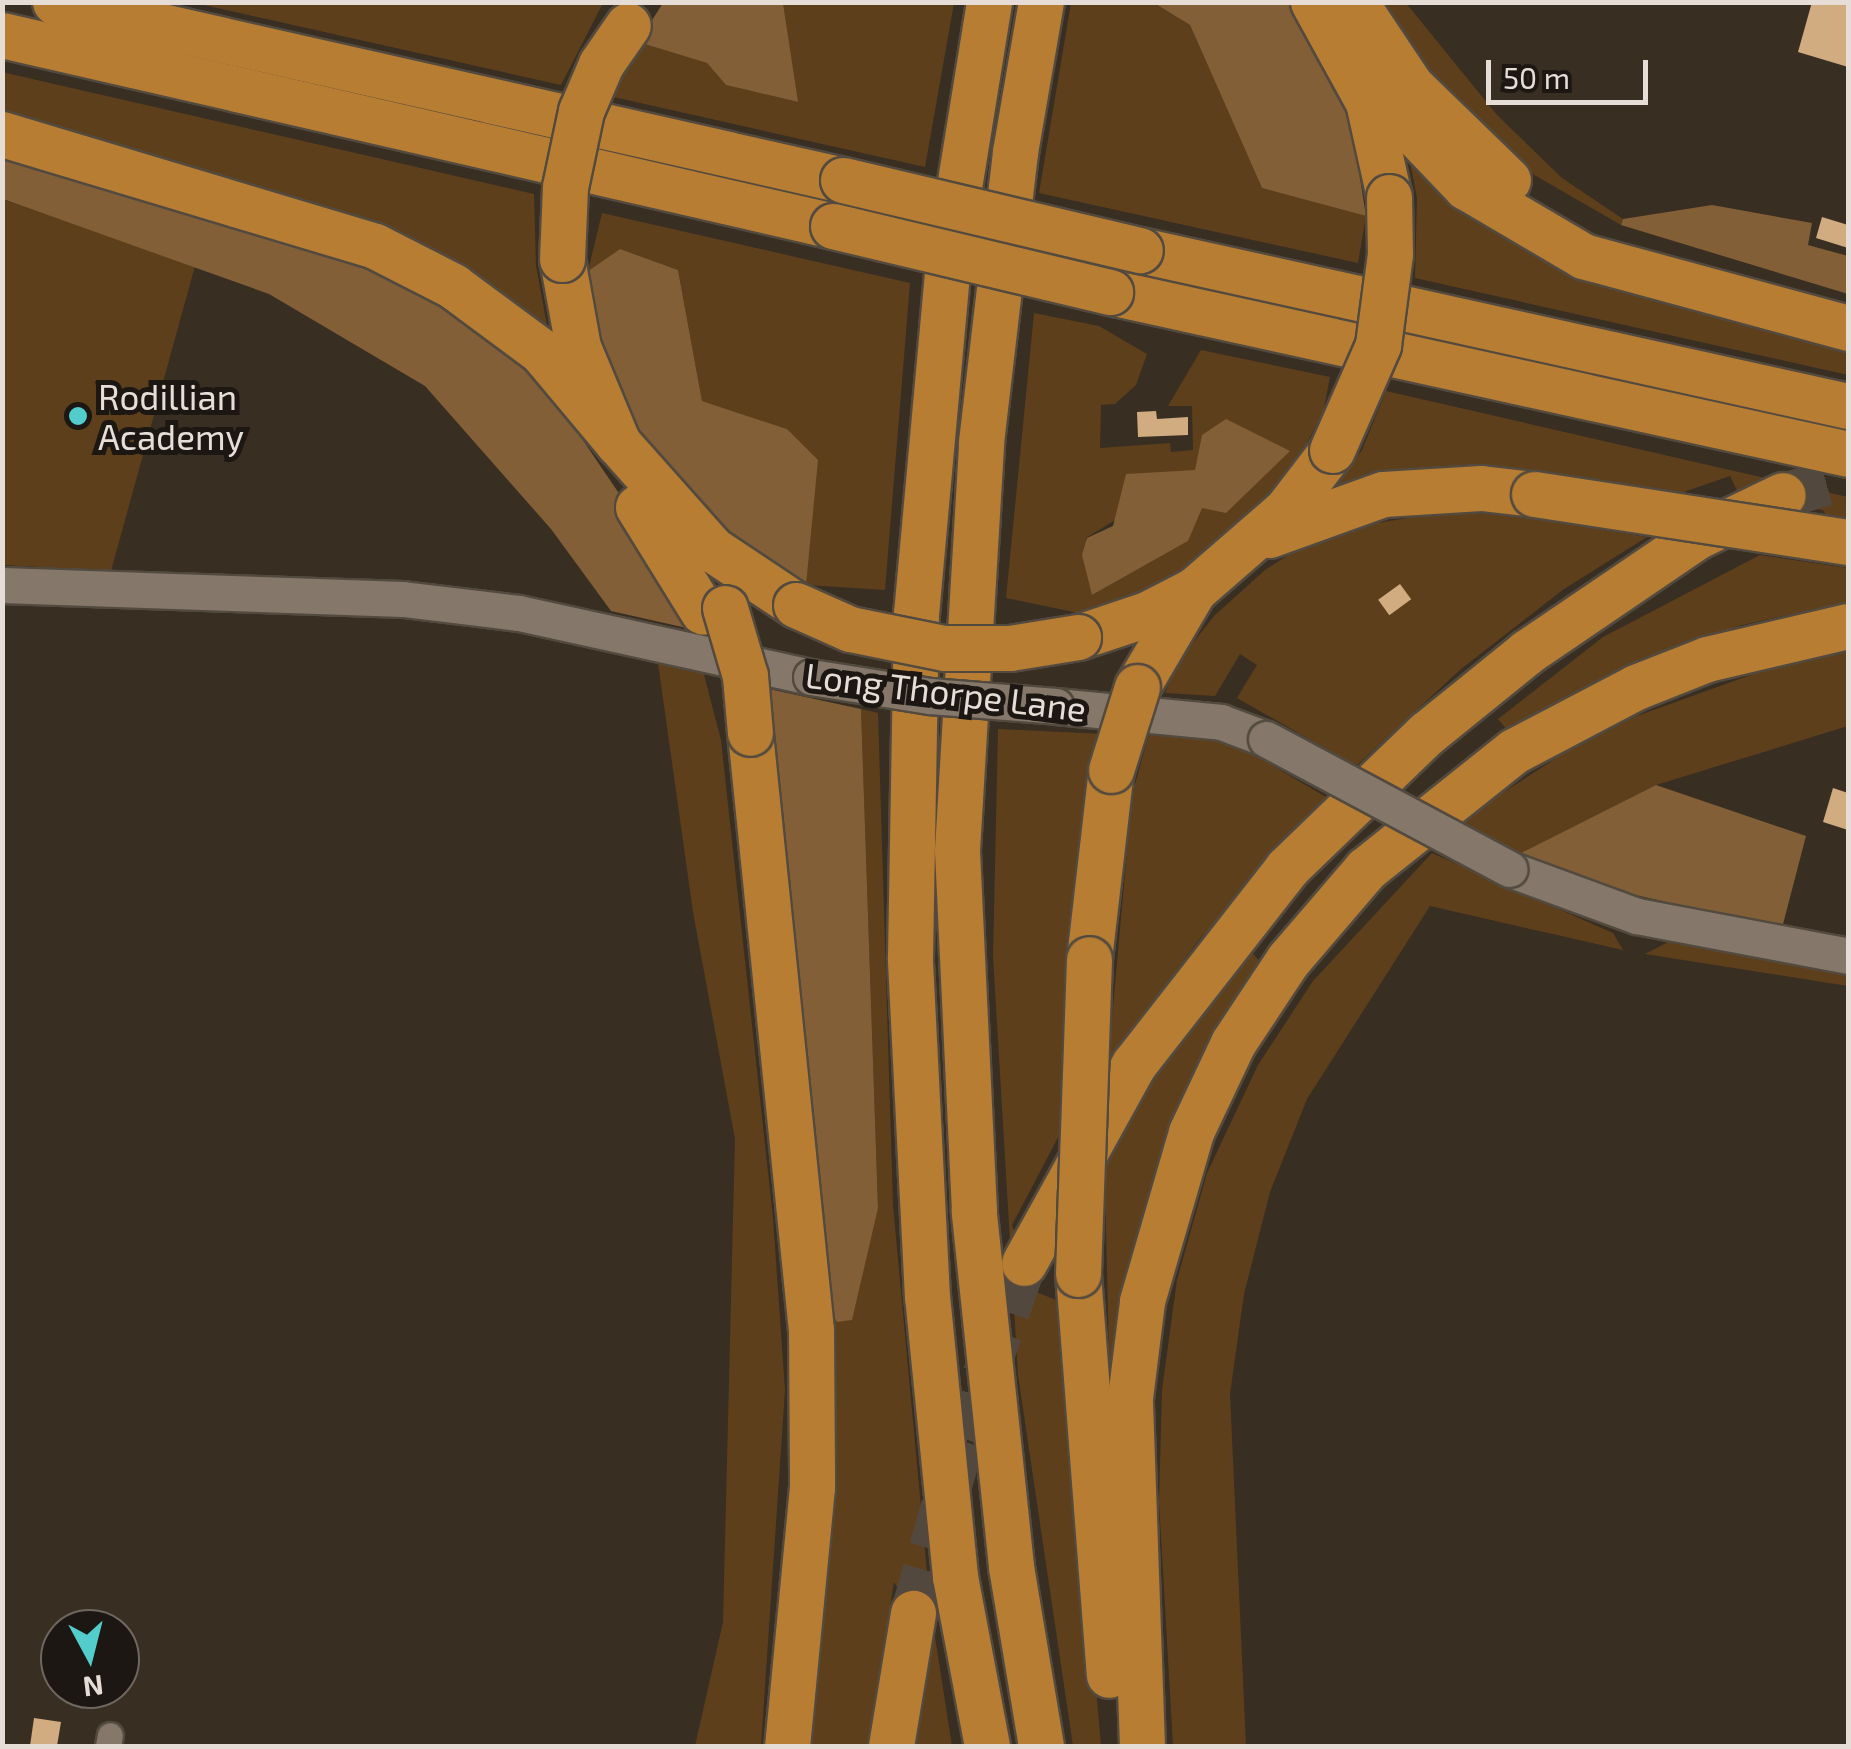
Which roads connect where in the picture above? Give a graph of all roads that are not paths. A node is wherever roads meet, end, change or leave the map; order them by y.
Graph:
1 (55, 2) edge
2 (990, 2) edge
3 (1041, 2) edge
4 (1313, 2) edge
5 (1354, 2) edge
6 (635, 14) edge
7 (2, 35) edge
8 (1355, 71) junction
9 (2, 134) edge
10 (1707, 288) junction
11 (492, 314) junction
12 (1848, 328) edge
13 (1848, 406) edge
14 (618, 443) junction
15 (1848, 454) edge
16 (1783, 495) tunnel mouth
17 (687, 526) junction
18 (1848, 542) edge
19 (1246, 547) junction
20 (2, 585) edge
21 (1194, 590) junction
22 (714, 610) junction
23 (1848, 626) edge
24 (1848, 956) edge
25 (1024, 1263) tunnel mouth
26 (913, 1613) tunnel mouth
27 (787, 1746) edge
28 (891, 1746) edge
29 (987, 1746) edge
30 (1041, 1746) edge
31 (1119, 1746) edge
32 (1142, 1746) edge

1 - 13 highway, bridge
2 - 29 highway
3 - 30 highway
4 - 8 highway
5 - 10 highway
6 - 14 highway, bridge
7 - 15 highway, bridge
8 - 10 highway
8 - 19 highway, bridge
9 - 11 highway
10 - 12 highway
11 - 14 highway
11 - 22 highway
14 - 17 highway
16 - 25 highway
17 - 21 highway, bridge
17 - 22 highway
18 - 19 highway, bridge
19 - 21 highway
20 - 24 main road, Long Thorpe Lane, bridge
21 - 31 highway, bridge
22 - 27 highway, bridge
23 - 32 highway
26 - 28 highway

